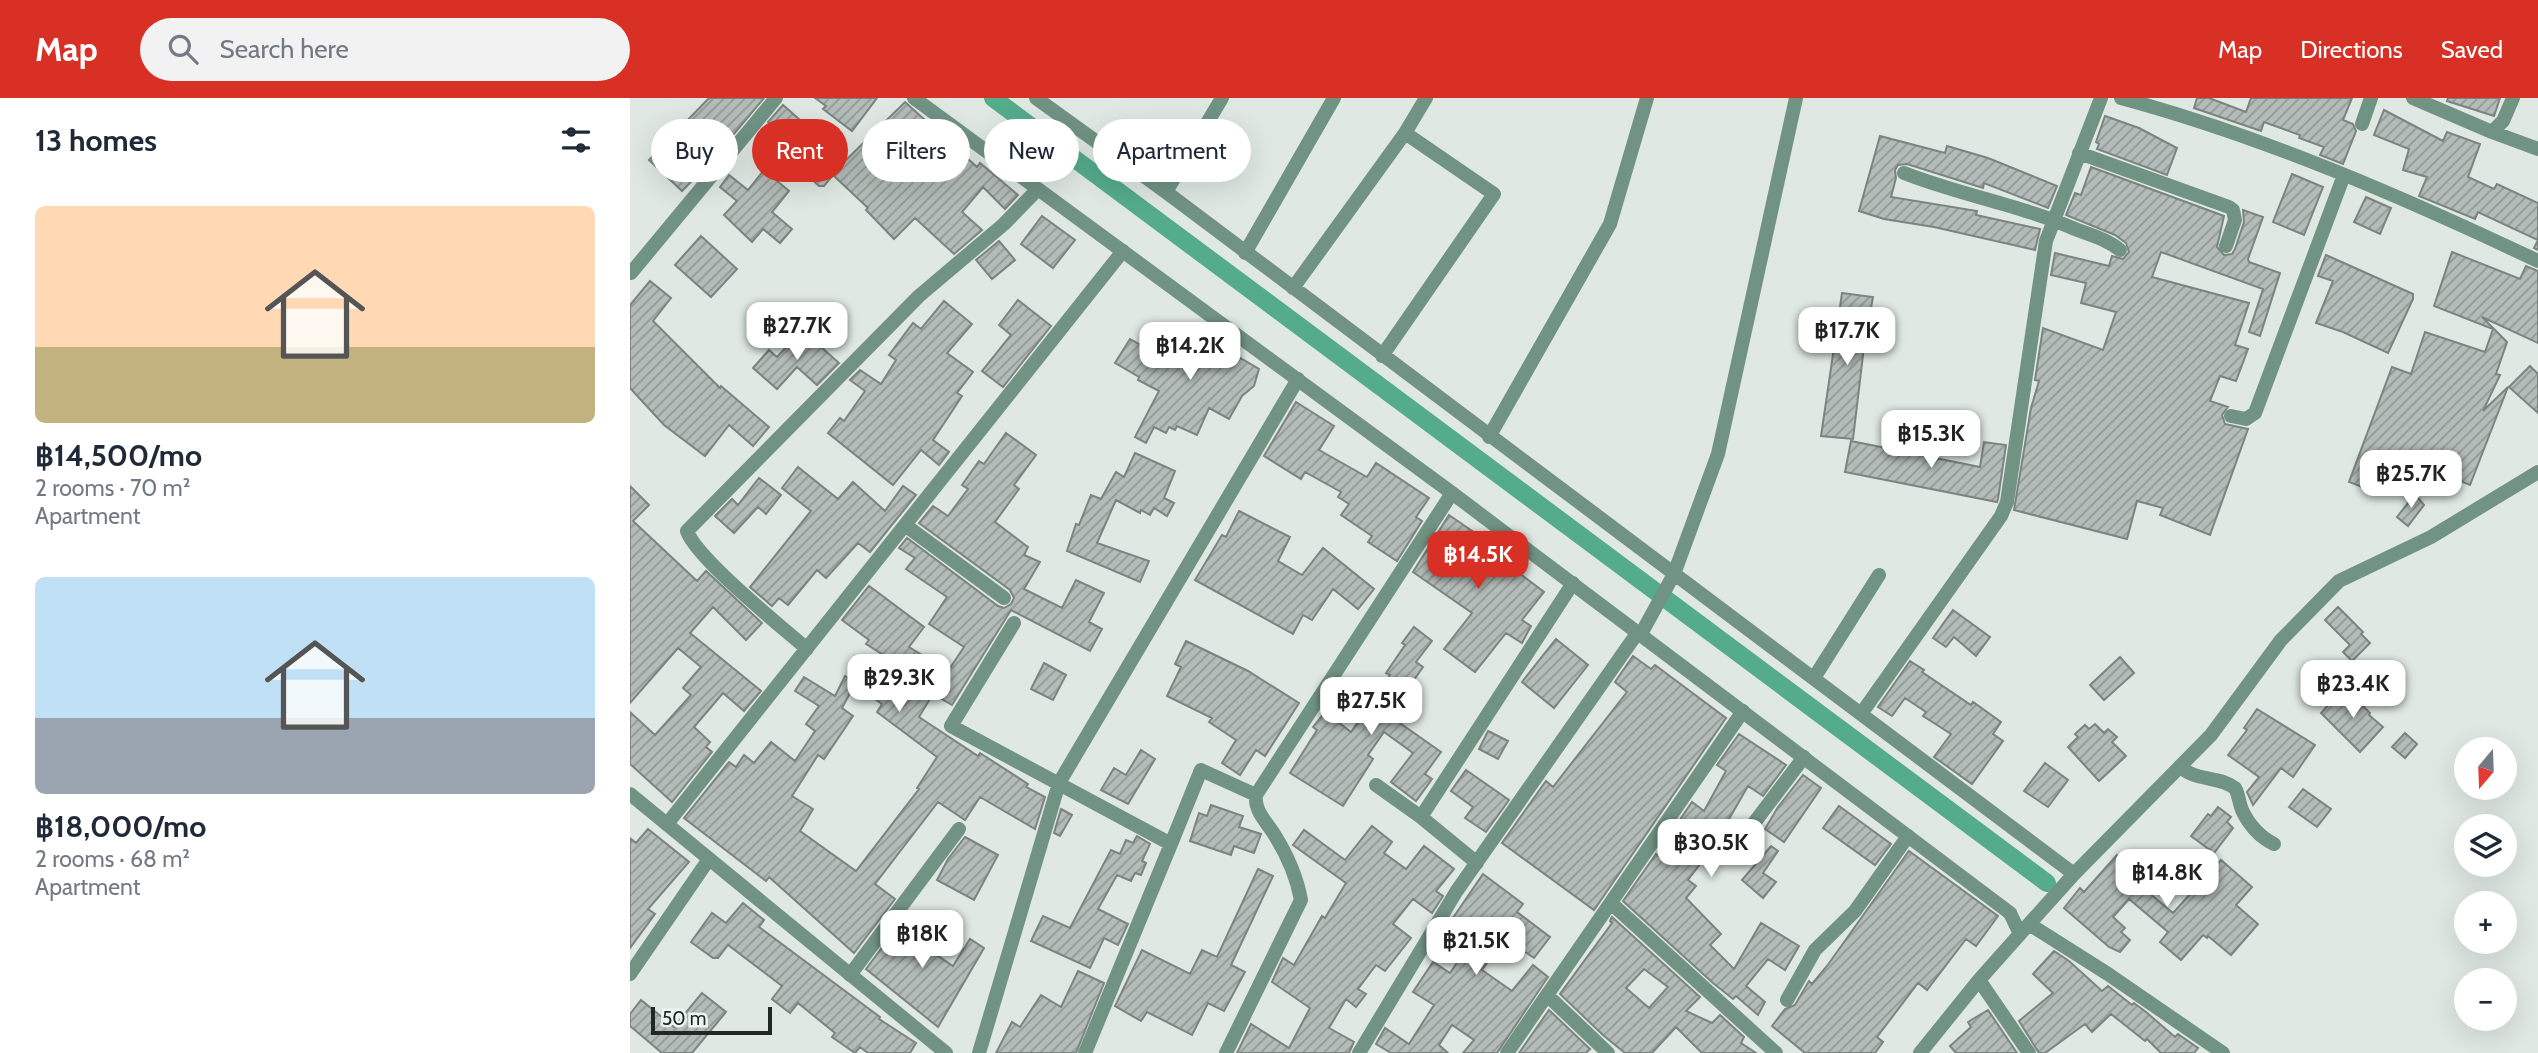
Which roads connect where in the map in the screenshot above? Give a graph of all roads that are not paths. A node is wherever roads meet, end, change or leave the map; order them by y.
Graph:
1 (776, 98) edge
2 (914, 98) edge
3 (1036, 98) edge
4 (1222, 98) edge
5 (1334, 98) edge
6 (1426, 98) edge
7 (1647, 98) edge
8 (1796, 98) edge
9 (2101, 98) edge
10 (2121, 98) edge
11 (2371, 98) edge
12 (2413, 98) edge
13 (2513, 98) edge
14 (2362, 124) dead end
15 (2492, 132) junction
16 (1405, 133) junction
17 (2538, 149) edge
18 (2079, 153) junction
19 (1904, 173) dead end
20 (2344, 175) junction
21 (1037, 190) junction
22 (1166, 192) junction
23 (2054, 219) junction
24 (2226, 246) dead end
25 (2120, 250) dead end
26 (1123, 251) junction
27 (1245, 253) junction
28 (2538, 261) edge
29 (631, 273) edge
30 (1293, 288) junction
31 (1382, 356) junction
32 (1298, 379) junction
33 (2231, 416) dead end
34 (1489, 437) junction
35 (2538, 472) edge
36 (1452, 492) junction
37 (905, 526) junction
38 (1674, 574) junction
39 (1878, 575) dead end
40 (1573, 583) junction
41 (1004, 598) dead end
42 (1014, 623) dead end
43 (1640, 633) junction
44 (807, 649) junction
45 (1814, 678) junction
46 (1743, 712) junction
47 (1861, 714) junction
48 (1804, 757) junction
49 (2180, 766) junction
50 (1059, 783) junction
51 (1376, 786) dead end
52 (630, 794) edge
53 (1256, 795) junction
54 (1421, 817) junction
55 (667, 824) junction
56 (1751, 827) dead end
57 (959, 829) dead end
58 (1908, 836) junction
59 (1171, 844) junction
60 (2274, 844) dead end
61 (709, 859) junction
62 (1477, 863) junction
63 (2074, 874) junction
64 (1611, 903) junction
65 (2024, 929) junction
66 (630, 974) edge
67 (850, 975) junction
68 (1979, 980) junction
69 (1548, 995) junction
70 (1787, 1000) dead end
71 (946, 1053) edge
72 (979, 1053) edge
73 (1085, 1053) edge
74 (1226, 1053) edge
75 (1359, 1053) edge
76 (1507, 1053) edge
77 (1608, 1053) edge
78 (1776, 1053) edge
79 (1920, 1053) edge
80 (2029, 1053) edge
81 (2223, 1053) edge

1 - 29 street
2 - 21 street
3 - 22 street
4 - 22 street
5 - 27 street
6 - 16 street
7 - 34 street
8 - 38 street
9 - 18 street
10 - 20 street
11 - 14 street
12 - 15 street
13 - 15 street
15 - 17 street
16 - 30 street
16 - 31 street
18 - 23 street
18 - 24 street
19 - 23 street
20 - 28 street
20 - 33 street
21 - 26 street
21 - 44 street
22 - 27 street
23 - 25 street
23 - 47 street
26 - 32 street
26 - 37 street
27 - 30 street
30 - 31 street
31 - 34 street
32 - 36 street
32 - 50 street
34 - 38 street
35 - 49 street
36 - 40 street
36 - 53 street
37 - 41 street
37 - 44 street
38 - 43 street
38 - 45 street
39 - 45 street
40 - 43 street
40 - 54 street
42 - 50 street
43 - 46 street
43 - 62 street
44 - 55 street
45 - 47 street
46 - 48 street
46 - 64 street
47 - 63 street
48 - 56 street
48 - 58 street
49 - 60 street
49 - 63 street
50 - 59 street
50 - 72 street
51 - 54 street
52 - 55 street
53 - 59 street
53 - 74 street
54 - 62 street
55 - 61 street
57 - 67 street
58 - 65 street
58 - 70 street
59 - 73 street
61 - 66 street
61 - 67 street
62 - 75 street
63 - 65 street
64 - 69 street
64 - 78 street
65 - 68 street
65 - 81 street
67 - 71 street
68 - 79 street
68 - 80 street
69 - 76 street
69 - 77 street

